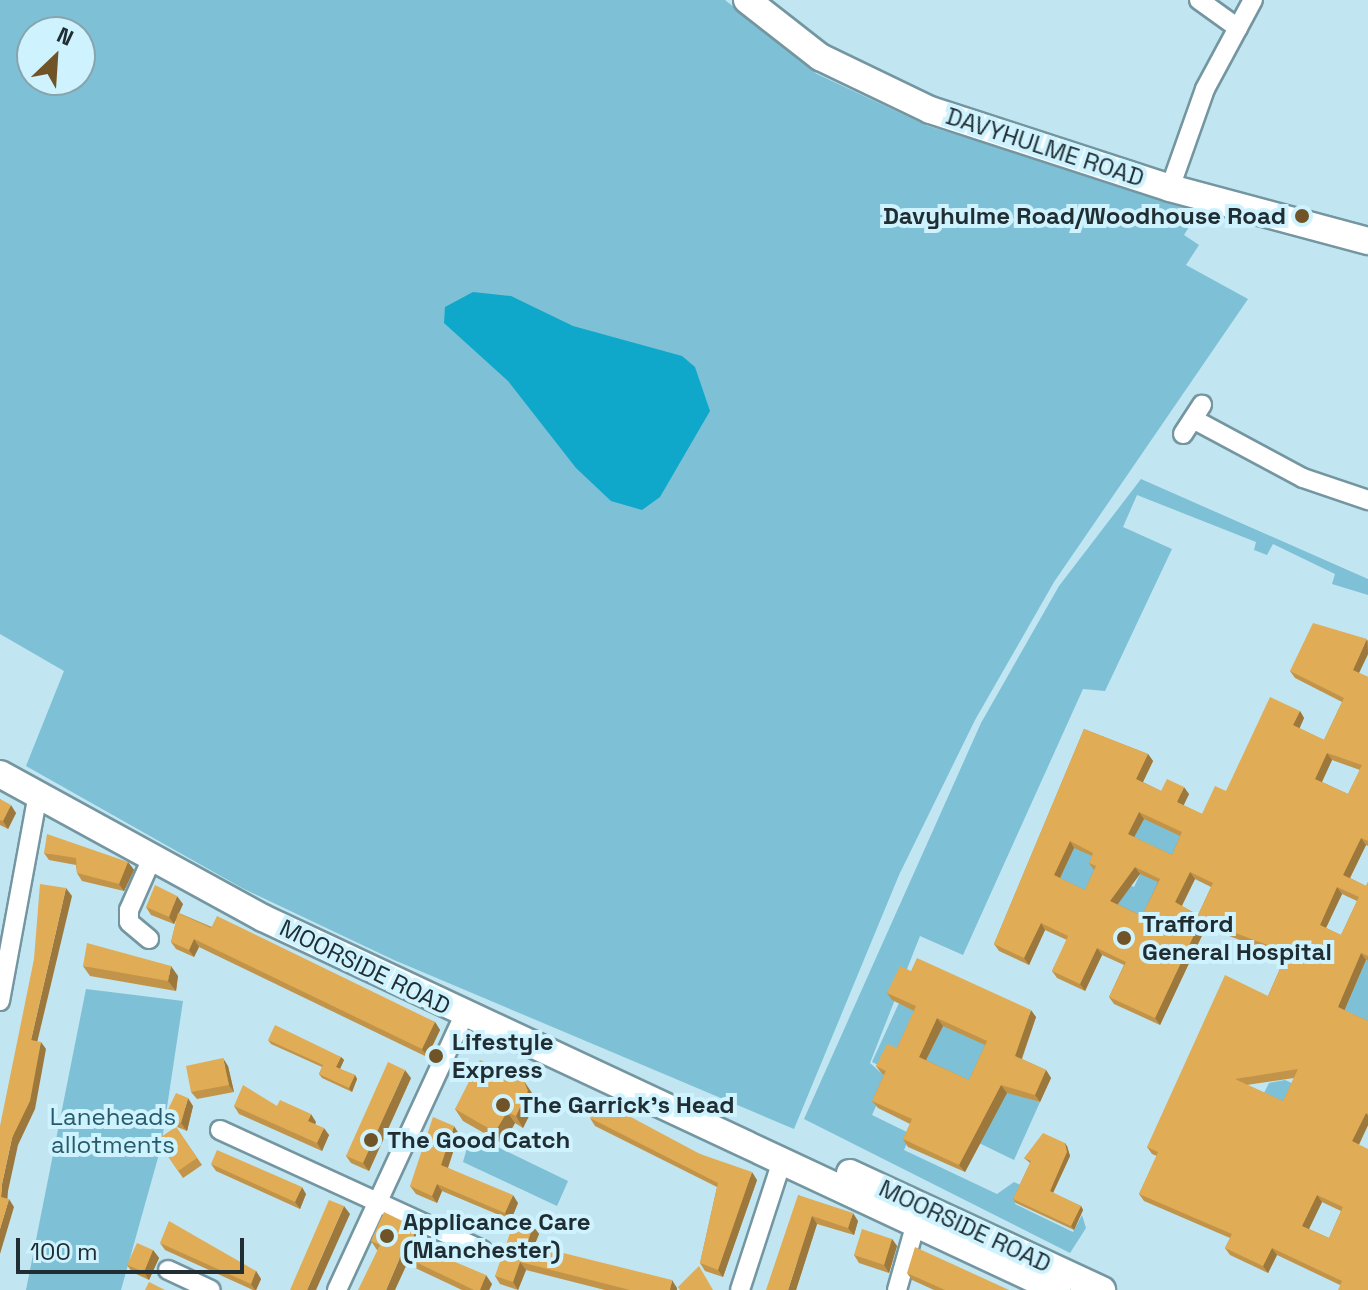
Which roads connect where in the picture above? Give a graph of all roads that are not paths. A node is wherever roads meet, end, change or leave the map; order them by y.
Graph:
1 (747, 0) edge
2 (1199, 0) edge
3 (1253, 0) edge
4 (1238, 28) junction
5 (1170, 188) junction
6 (1368, 241) edge
7 (1192, 419) dead end
8 (1368, 500) edge
9 (0, 774) edge
10 (38, 793) junction
11 (152, 858) junction
12 (149, 939) dead end
13 (0, 1001) edge
14 (464, 1015) junction
15 (220, 1130) dead end
16 (782, 1161) junction
17 (378, 1202) junction
18 (919, 1214) junction
19 (482, 1249) dead end
20 (168, 1270) dead end
21 (211, 1290) edge
22 (337, 1290) edge
23 (740, 1290) edge
24 (897, 1290) edge
25 (1057, 1290) edge
26 (1102, 1290) edge

1 - 5 street, DAVYHULME ROAD
2 - 4 street
3 - 4 street
4 - 5 street
5 - 6 street, DAVYHULME ROAD
7 - 8 street
9 - 10 street, MOORSIDE ROAD
10 - 11 street, MOORSIDE ROAD
10 - 13 street
11 - 12 street
11 - 14 street, MOORSIDE ROAD
14 - 16 street, MOORSIDE ROAD
14 - 17 street
15 - 17 street
16 - 18 street, MOORSIDE ROAD
16 - 23 street
17 - 19 street
17 - 22 street
18 - 24 street
18 - 25 street, MOORSIDE ROAD
18 - 26 street, MOORSIDE ROAD
20 - 21 street

